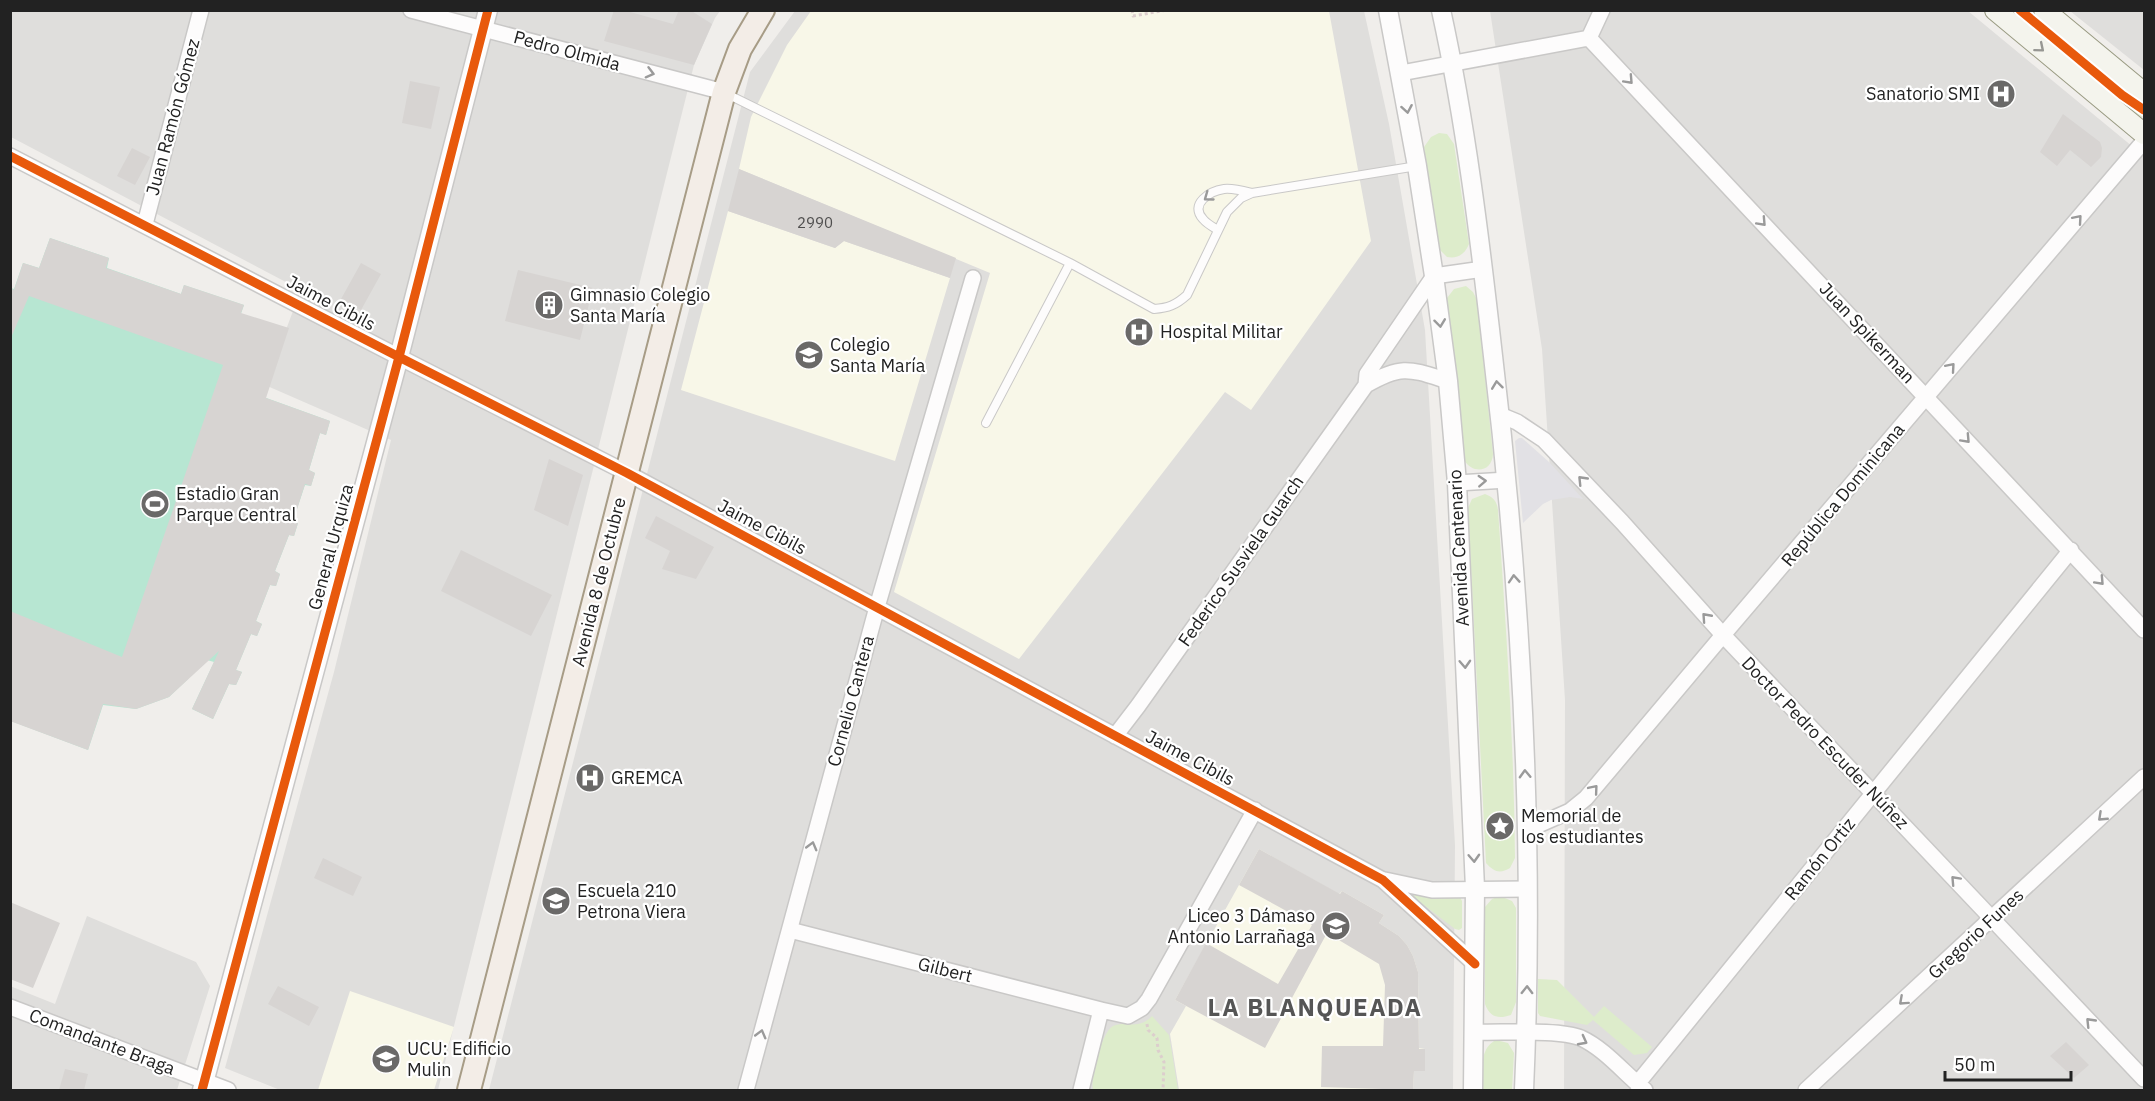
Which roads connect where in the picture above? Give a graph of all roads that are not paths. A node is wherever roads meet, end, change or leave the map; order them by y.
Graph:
1 (201, 10) edge
2 (411, 10) edge
3 (488, 10) edge
4 (763, 10) edge
5 (1388, 10) edge
6 (1441, 10) edge
7 (1602, 10) edge
8 (1995, 10) edge
9 (2044, 10) edge
10 (483, 29) junction
11 (1588, 38) junction
12 (1453, 64) junction
13 (1401, 73) junction
14 (724, 92) junction
15 (2145, 93) edge
16 (2145, 134) edge
17 (2145, 141) edge
18 (10, 156) edge
19 (1417, 166) junction
20 (1254, 193) junction
21 (145, 224) junction
22 (1218, 230) junction
23 (1070, 263) junction
24 (1483, 269) junction
25 (1434, 276) junction
26 (973, 278) dead end
27 (399, 357) junction
28 (1448, 381) junction
29 (1366, 385) junction
30 (1926, 396) junction
31 (1500, 415) junction
32 (986, 423) dead end
33 (627, 473) junction
34 (1508, 480) junction
35 (1457, 483) junction
36 (2071, 550) junction
37 (877, 607) junction
38 (2145, 630) edge
39 (1723, 635) junction
40 (1115, 736) junction
41 (2145, 777) edge
42 (1873, 794) junction
43 (1255, 810) junction
44 (1527, 830) junction
45 (1383, 880) junction
46 (1475, 888) junction
47 (1528, 889) junction
48 (1992, 919) junction
49 (790, 930) junction
50 (1475, 964) junction
51 (10, 1007) edge
52 (1101, 1010) junction
53 (1475, 1032) junction
54 (1527, 1033) junction
55 (2145, 1079) edge
56 (204, 1086) edge
57 (1641, 1087) edge
58 (228, 1090) edge
59 (468, 1090) edge
60 (746, 1090) edge
61 (1081, 1090) edge
62 (1473, 1090) edge
63 (1524, 1090) edge
64 (1806, 1090) edge

1 - 21 street, Juan Ramón Gómez
2 - 10 street, Pedro Olmida
3 - 10 street, General Urquiza
4 - 14 main road, Avenida 8 de Octubre
5 - 13 street, Avenida Centenario
6 - 12 street
7 - 11 street
8 -> 16 main road
9 - 15 main road
10 -> 14 street, Pedro Olmida
10 - 27 street, General Urquiza
11 - 12 street
11 -> 30 street, Juan Spikerman
12 - 13 street
12 - 24 street
13 -> 19 street, Avenida Centenario
14 - 23 lane
14 - 33 main road, Avenida 8 de Octubre
30 -> 17 street, República Dominicana
18 - 21 street, Jaime Cibils
19 - 20 lane
19 - 25 street, Avenida Centenario
20 - 22 lane
20 -> 22 lane
21 - 27 street, Jaime Cibils
22 - 23 lane
23 - 32 lane
24 - 25 street
31 -> 24 street
25 -> 28 street, Avenida Centenario
25 - 29 street, Federico Susviela Guarch
26 - 37 street, Cornelio Cantera
27 - 33 street, Jaime Cibils
27 - 56 street, General Urquiza
28 - 29 street, Federico Susviela Guarch
28 - 35 street, Avenida Centenario
29 - 40 street, Federico Susviela Guarch
30 -> 36 street, Juan Spikerman
30 - 39 street, República Dominicana
31 - 34 street
39 -> 31 street, Doctor Pedro Escuder Núñez
33 - 37 street, Jaime Cibils
33 - 59 main road, Avenida 8 de Octubre
35 -> 34 street
44 -> 34 street
35 -> 46 street, Avenida Centenario
36 -> 38 street, Juan Spikerman
36 - 42 street, Ramón Ortiz
37 - 40 street, Jaime Cibils
49 -> 37 street, Cornelio Cantera
39 - 42 street, Doctor Pedro Escuder Núñez
44 -> 39 street, República Dominicana
40 - 43 street, Jaime Cibils
41 -> 48 street, Gregorio Funes
48 -> 42 street, Doctor Pedro Escuder Núñez
42 - 57 street, Ramón Ortiz
43 - 45 street, Jaime Cibils
43 - 52 street
44 - 47 street
45 - 46 street, Jaime Cibils
45 - 50 street, Jaime Cibils
46 - 47 street, Jaime Cibils
46 - 50 street, Avenida Centenario
54 -> 47 street
55 -> 48 street, Doctor Pedro Escuder Núñez
48 -> 64 street, Gregorio Funes
49 - 52 street, Gilbert
60 -> 49 street, Cornelio Cantera
50 - 53 street, Avenida Centenario
51 - 56 street, Comandante Braga
52 - 61 street
53 - 54 street
53 - 62 street, Avenida Centenario
54 -> 57 street
54 - 63 street
56 - 58 street, Comandante Braga

